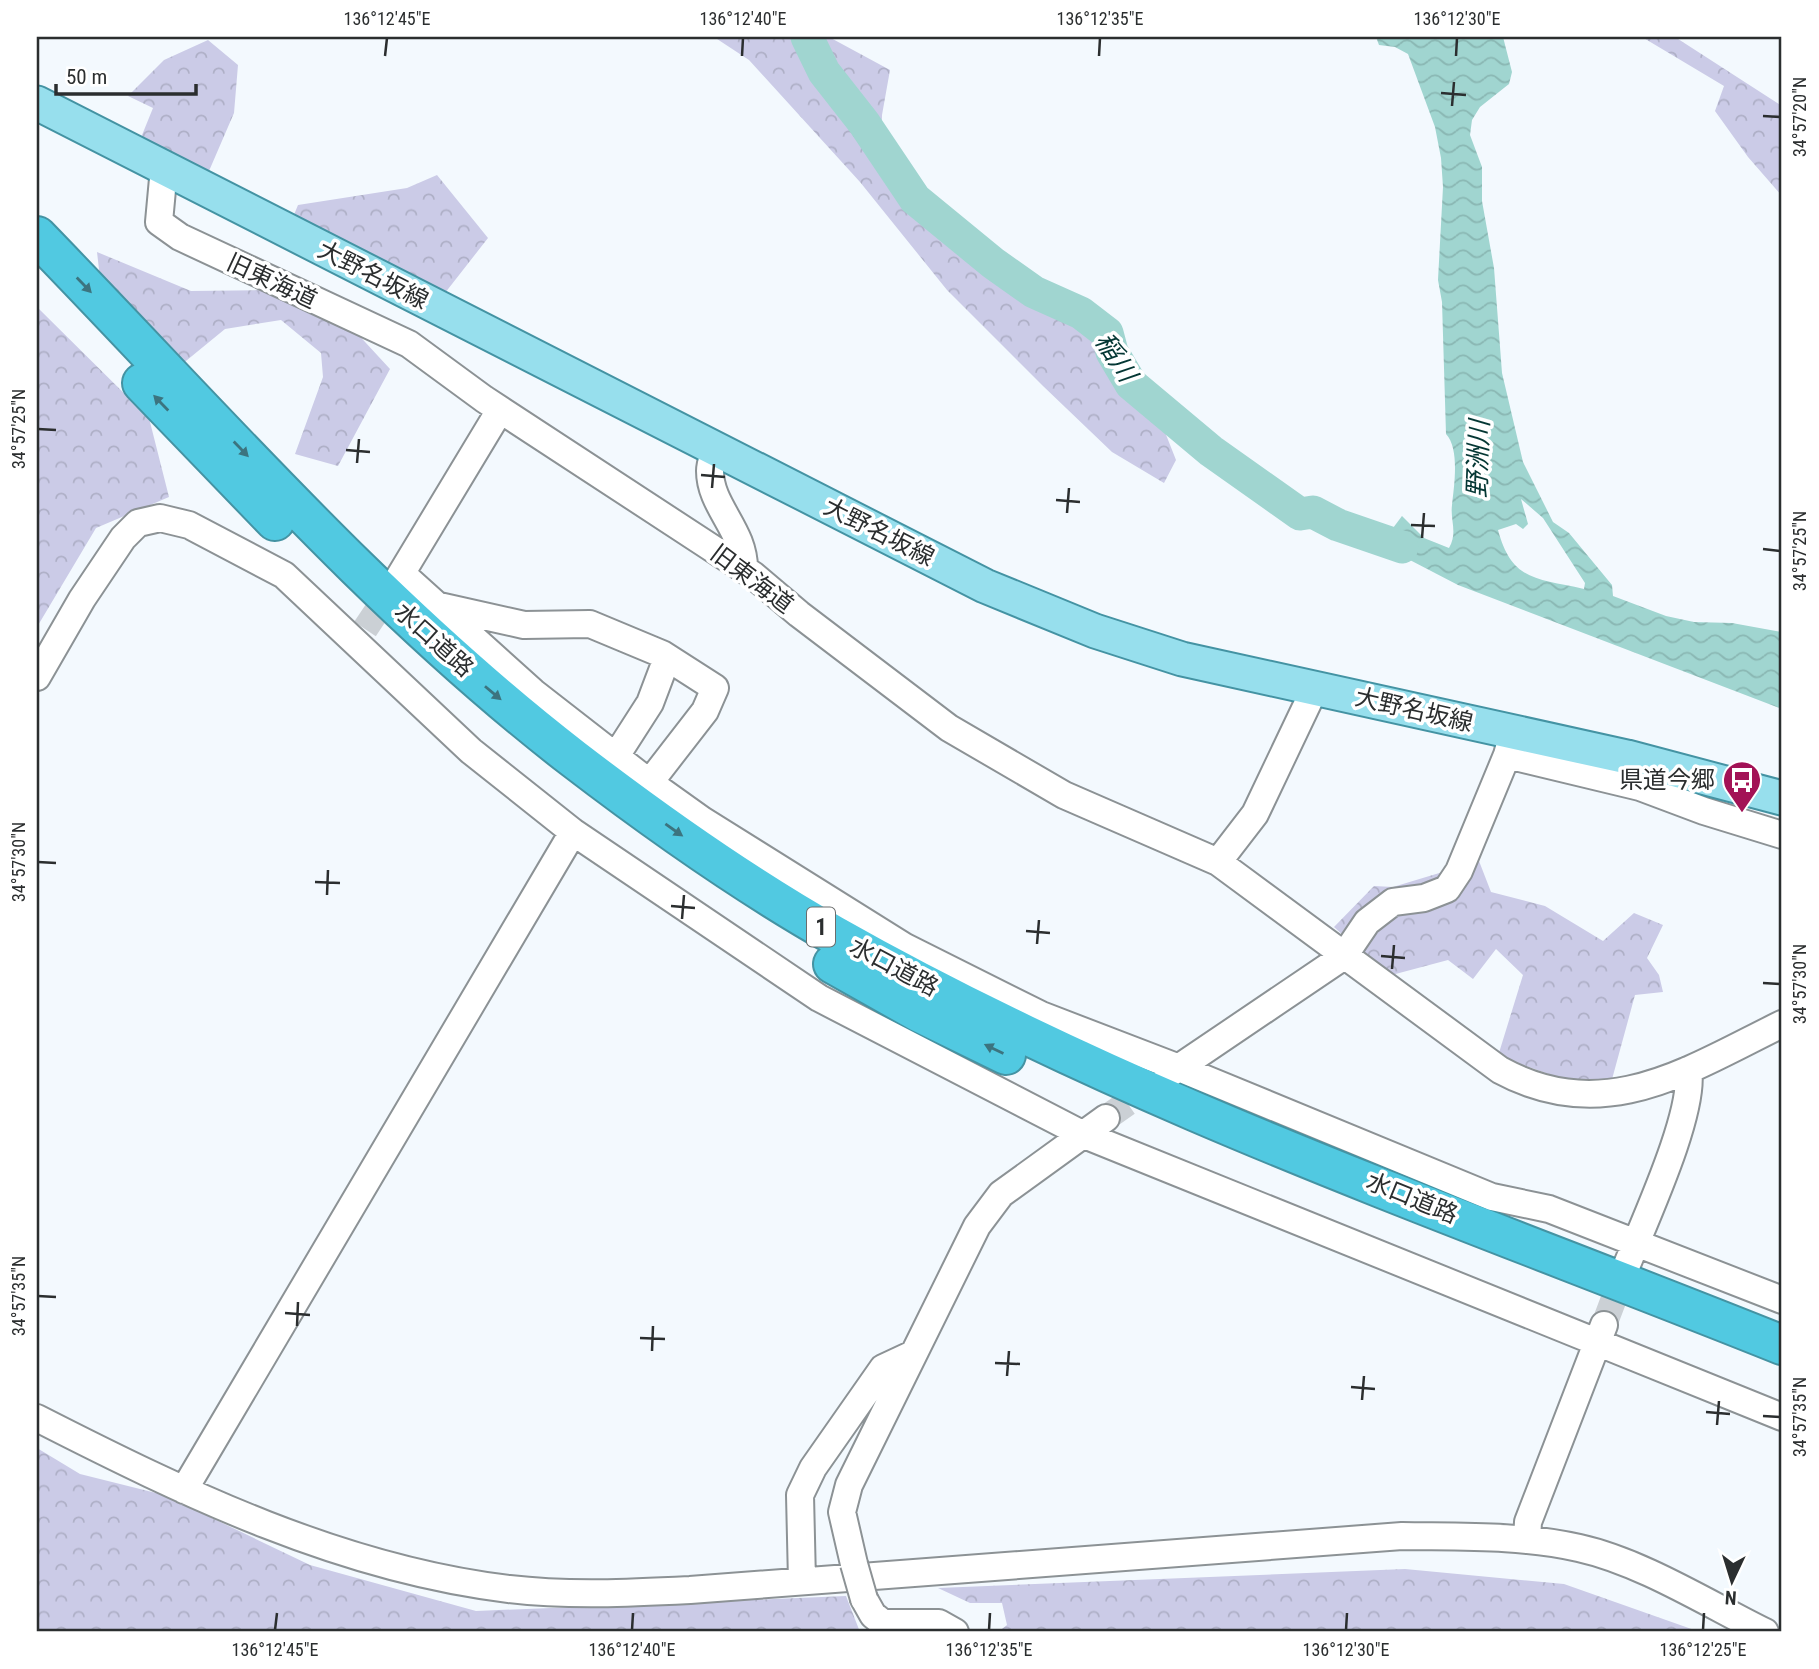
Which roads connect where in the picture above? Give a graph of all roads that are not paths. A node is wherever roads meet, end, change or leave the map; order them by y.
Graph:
1 (37, 103) edge
2 (164, 168) junction
3 (37, 236) edge
4 (37, 274) edge
5 (500, 410) junction
6 (715, 449) junction
7 (744, 570) junction
8 (437, 606) junction
9 (667, 658) junction
10 (37, 677) edge
11 (1315, 688) junction
12 (1510, 743) junction
13 (616, 756) junction
14 (650, 782) junction
15 (1782, 798) edge
16 (573, 832) junction
17 (1782, 835) edge
18 (1217, 862) junction
19 (1344, 956) junction
20 (1782, 1024) edge
21 (1688, 1070) junction
22 (1171, 1073) junction
23 (1106, 1118) tunnel mouth
24 (1082, 1133) junction
25 (1635, 1242) junction
26 (1624, 1272) tunnel mouth
27 (1782, 1300) edge
28 (1601, 1332) junction
29 (1782, 1345) edge
30 (913, 1354) junction
31 (1782, 1372) edge
32 (1782, 1417) edge
33 (37, 1418) edge
34 (184, 1490) junction
35 (1527, 1540) junction
36 (802, 1581) junction
37 (955, 1632) edge
38 (1765, 1632) edge

1 - 2 main road, 大野名坂線
2 - 5 street, 旧東海道
2 - 6 main road, 大野名坂線
3 -> 29 highway, 水口道路 / 1
31 -> 4 highway, 水口道路 / 1
5 - 7 street, 旧東海道
5 - 8 street
6 - 7 street
6 - 11 main road, 大野名坂線
7 - 18 street, 旧東海道
8 - 9 street
8 - 13 street
9 - 13 street
9 - 14 street
10 - 16 street
11 - 12 main road, 大野名坂線
11 - 18 street
12 - 15 main road, 大野名坂線
12 - 17 street
12 - 19 street
13 - 14 street
14 - 22 street
16 - 24 street
16 - 34 street
18 - 19 street, 旧東海道
19 - 21 street, 旧東海道
19 - 22 street
20 - 21 street, 旧東海道
21 - 25 street
22 - 25 street
23 - 24 street
24 - 28 street
24 - 30 street
25 - 26 street
25 - 27 street
28 - 32 street
28 - 35 street
30 - 36 street
30 - 37 street, bridge
33 - 34 street
34 - 36 street
35 - 36 street
35 - 38 street

